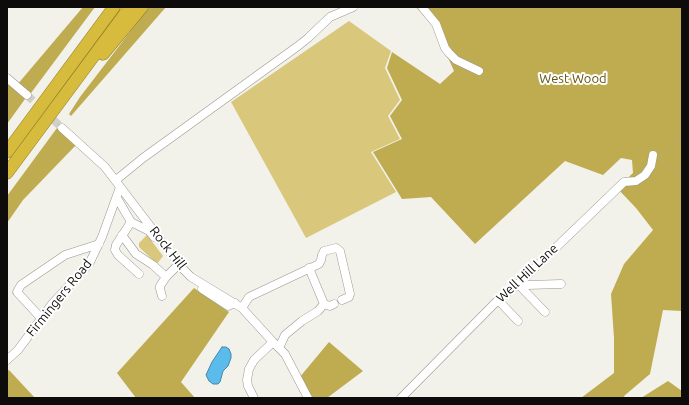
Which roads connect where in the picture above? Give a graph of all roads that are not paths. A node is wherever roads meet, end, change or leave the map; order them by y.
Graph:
1 (105, 7) edge
2 (114, 7) edge
3 (130, 7) edge
4 (142, 7) edge
5 (353, 7) edge
6 (422, 7) edge
7 (479, 71) dead end
8 (7, 78) edge
9 (69, 88) junction
10 (26, 95) tunnel mouth
11 (62, 128) tunnel mouth
12 (7, 147) edge
13 (7, 152) edge
14 (653, 155) dead end
15 (7, 173) edge
16 (118, 183) junction
17 (117, 198) junction
18 (131, 222) junction
19 (122, 235) junction
20 (99, 244) junction
21 (175, 268) junction
22 (309, 268) junction
23 (139, 274) dead end
24 (166, 277) junction
25 (518, 284) junction
26 (561, 284) dead end
27 (162, 296) dead end
28 (342, 300) dead end
29 (498, 300) junction
30 (324, 304) junction
31 (334, 304) dead end
32 (239, 306) junction
33 (544, 312) dead end
34 (41, 318) junction
35 (518, 321) dead end
36 (276, 345) junction
37 (7, 360) edge
38 (254, 398) edge
39 (308, 398) edge
40 (401, 398) edge

1 - 12 highway
2 - 13 highway
3 - 9 highway
4 - 9 highway
5 - 16 street
6 - 7 street
8 - 10 street
9 - 15 highway
11 - 16 street, Rock Hill
14 - 25 street, Well Hill Lane
16 - 17 street, Firmingers Road
16 - 32 street, Rock Hill
17 - 18 street
17 - 20 street, Firmingers Road
18 - 19 street
18 - 21 street
19 - 23 street
19 - 24 street
20 - 34 street, Firmingers Road
20 - 34 street
21 - 24 street
21 - 32 street
22 - 28 street
22 - 30 street
22 - 32 street
24 - 27 street
25 - 26 street
25 - 29 street, Well Hill Lane
25 - 33 street
29 - 35 street
29 - 40 street, Well Hill Lane
30 - 31 street
30 - 36 street
32 - 36 street, Rock Hill
34 - 37 street, Firmingers Road
36 - 38 street
36 - 39 street, Rock Hill

